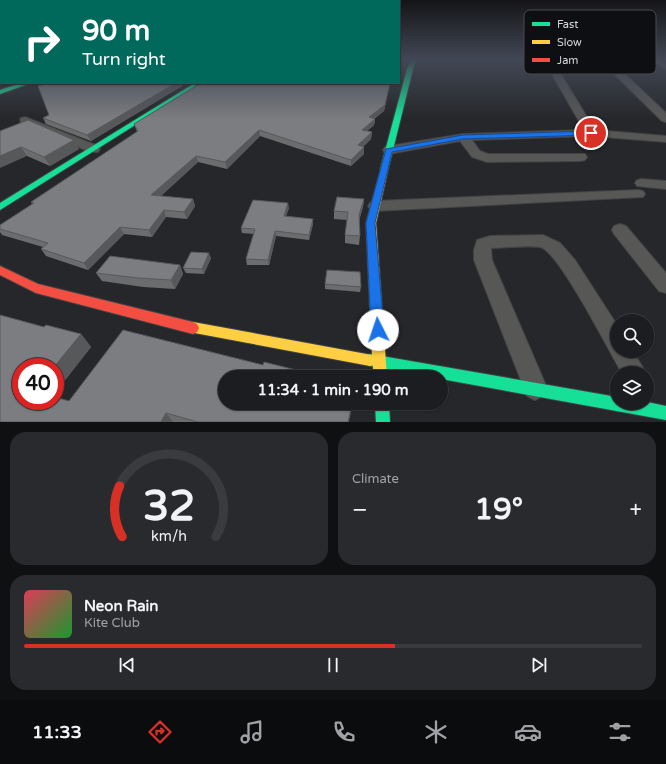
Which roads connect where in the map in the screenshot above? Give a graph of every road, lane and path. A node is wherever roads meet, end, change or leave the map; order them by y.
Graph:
1 (407, 80) edge
2 (560, 80) edge
3 (625, 80) edge
4 (25, 84) edge
5 (197, 84) edge
6 (0, 92) edge
7 (666, 119) edge
8 (25, 120) edge
9 (591, 133) junction
10 (463, 137) junction
11 (666, 139) edge
12 (94, 149) junction
13 (389, 150) junction
14 (582, 156) dead end
15 (666, 185) edge
16 (375, 206) junction
17 (0, 207) edge
18 (620, 230) dead end
19 (0, 270) edge
20 (666, 286) edge
21 (610, 332) edge
22 (380, 361) junction
23 (380, 370) edge
24 (536, 388) junction
25 (657, 406) edge
26 (382, 410) edge
27 (383, 422) edge

1 - 13 street
2 - 9 street
3 - 7 street
4 - 6 street
5 - 12 street
8 - 12 street
9 - 10 street
9 - 11 street
10 - 13 street
10 - 14 street
12 - 17 street
13 - 16 street
15 - 16 street
16 - 22 street
18 - 20 street
19 - 22 street
21 - 24 street
22 - 23 street
22 - 24 street
24 - 25 street
26 - 27 street

